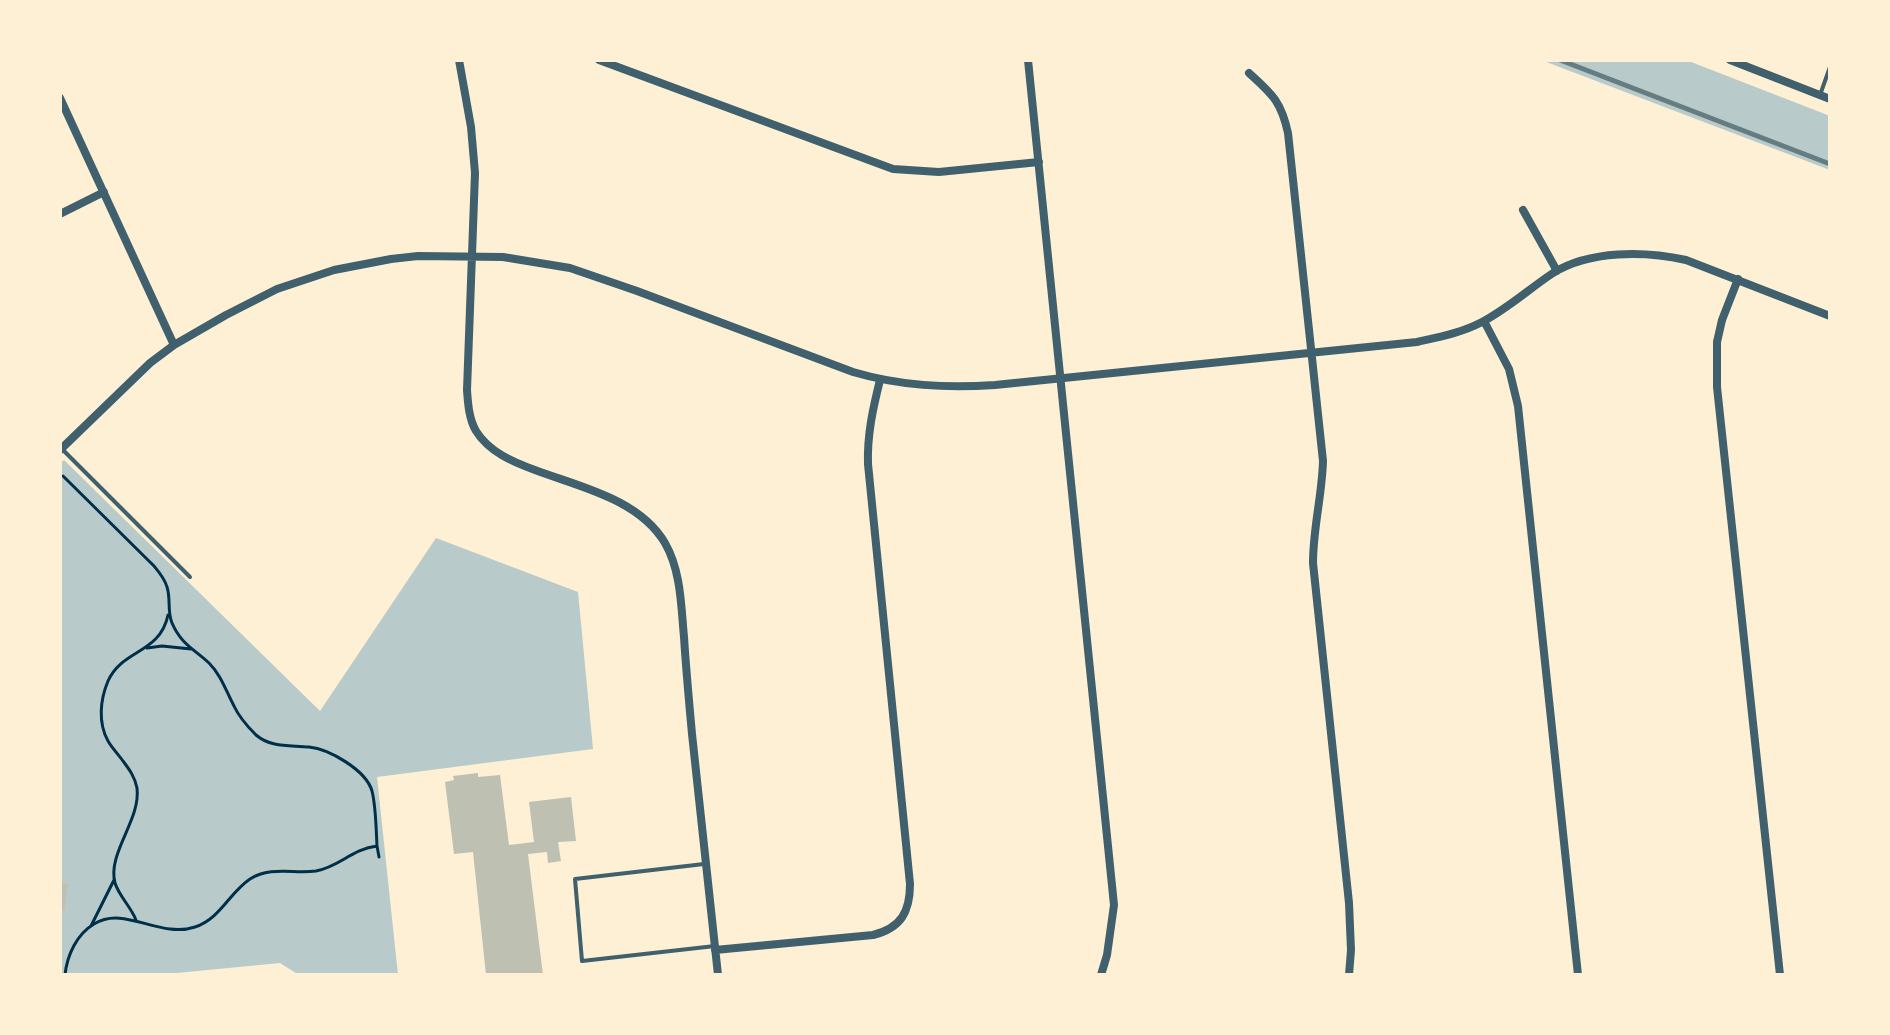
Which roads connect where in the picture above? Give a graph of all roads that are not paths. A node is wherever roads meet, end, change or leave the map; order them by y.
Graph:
1 (459, 60) edge
2 (599, 60) edge
3 (1028, 60) edge
4 (1730, 60) edge
5 (1830, 67) edge
6 (1249, 73) dead end
7 (1820, 95) junction
8 (60, 98) edge
9 (1830, 99) edge
10 (1039, 162) junction
11 (104, 192) junction
12 (1523, 210) dead end
13 (60, 214) edge
14 (472, 256) junction
15 (1557, 271) junction
16 (1738, 279) junction
17 (1830, 316) edge
18 (1484, 321) junction
19 (174, 345) junction
20 (1311, 353) junction
21 (1061, 378) junction
22 (880, 380) junction
23 (61, 450) edge
24 (190, 577) dead end
25 (706, 864) junction
26 (715, 948) junction
27 (718, 975) edge
28 (1101, 975) edge
29 (1349, 975) edge
30 (1578, 975) edge
31 (1780, 975) edge

1 - 14 street
2 - 10 street
3 - 10 street
4 - 7 street
5 - 7 lane
6 - 20 street
7 - 9 street
8 - 11 street
10 - 21 street
11 - 13 street
11 - 19 street
12 - 15 street
14 - 19 street
14 - 22 street
14 - 25 street
15 - 16 street
15 - 18 street
16 - 17 street
16 - 31 street
18 - 20 street
18 - 30 street
19 - 23 street
20 - 21 street
20 - 29 street
21 - 22 street
21 - 28 street
22 - 26 street
23 - 24 lane
25 - 26 street
25 - 26 lane
26 - 27 street

